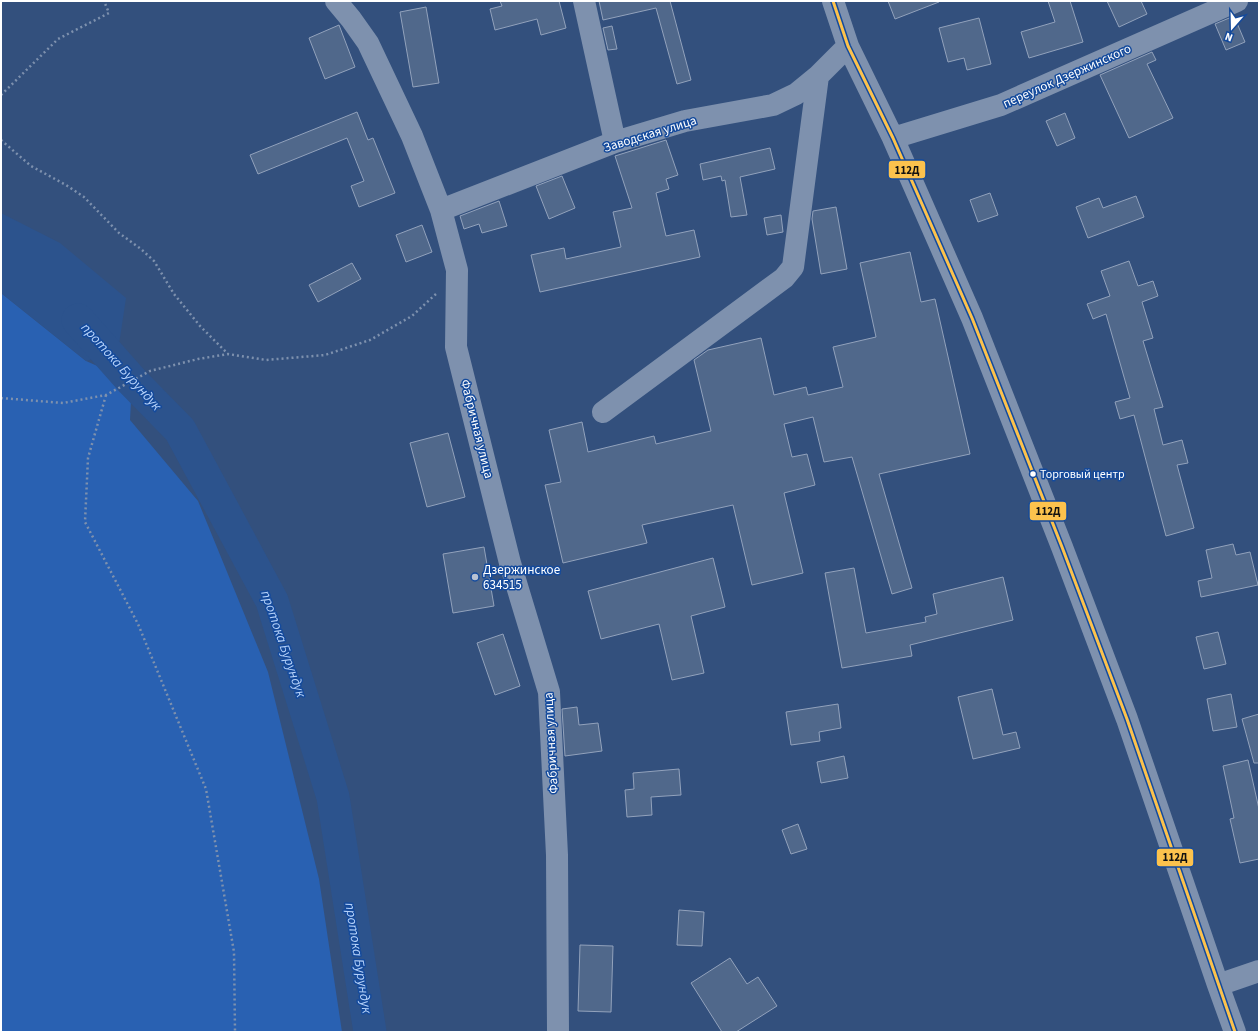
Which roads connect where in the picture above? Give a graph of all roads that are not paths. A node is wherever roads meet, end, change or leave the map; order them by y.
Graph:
1 (336, 1) edge
2 (584, 1) edge
3 (833, 1) edge
4 (1237, 1) edge
5 (848, 46) junction
6 (818, 76) junction
7 (893, 138) junction
8 (615, 142) junction
9 (441, 210) junction
10 (603, 412) dead end
11 (1259, 971) edge
12 (1218, 985) junction
13 (558, 1032) edge
14 (1235, 1032) edge

1 - 9 street
2 - 8 street
3 - 5 street
4 - 7 street, переулок Дзержинского
5 - 6 street, Заводская улица
5 - 7 street
6 - 8 street, Заводская улица
6 - 10 street
7 - 12 street
8 - 9 street, Заводская улица
9 - 13 street, Фабричная улица
11 - 12 street
12 - 14 street

